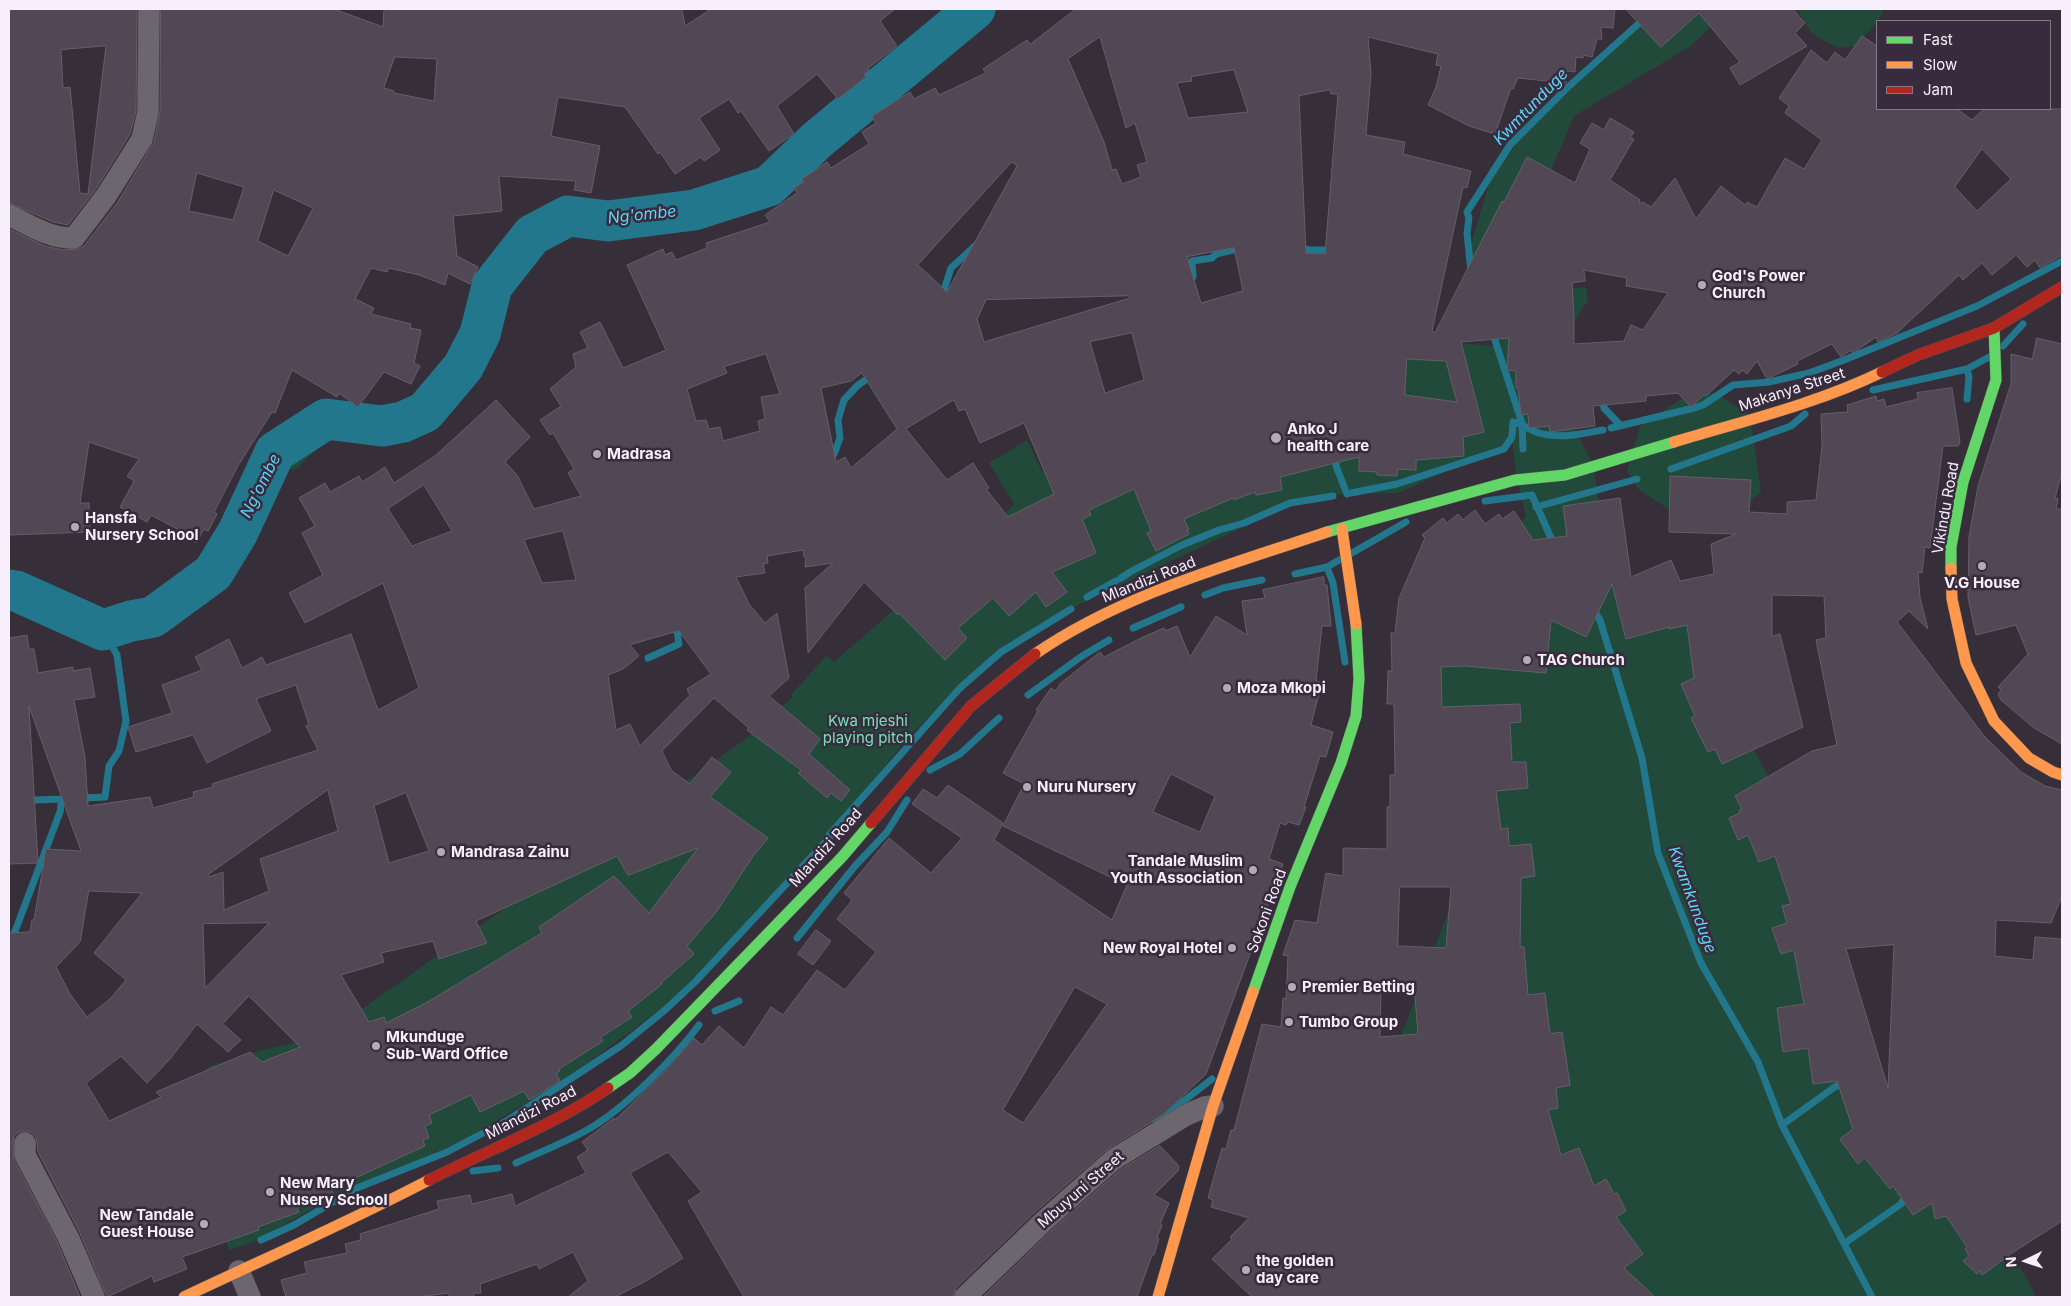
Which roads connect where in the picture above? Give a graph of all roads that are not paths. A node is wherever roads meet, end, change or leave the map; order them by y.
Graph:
1 (149, 9) edge
2 (9, 215) edge
3 (2062, 287) edge
4 (1994, 328) junction
5 (1515, 480) joint
6 (1342, 529) junction
7 (2062, 775) edge
8 (1213, 1106) junction
9 (24, 1143) dead end
10 (239, 1271) junction
11 (94, 1297) edge
12 (184, 1297) edge
13 (250, 1297) edge
14 (966, 1297) edge
15 (1158, 1297) edge

1 - 2 street
3 - 4 street, Makanya Street
4 - 5 street, Makanya Street
4 - 7 street, Vikindu Road
5 - 6 street, Mlandizi Road
6 - 8 street, Sokoni Road
6 - 10 street, Mlandizi Road
8 - 14 street, Mbuyuni Street
8 - 15 street, Sokoni Road
9 - 11 street
10 - 12 street, Mlandizi Road
10 - 13 street

